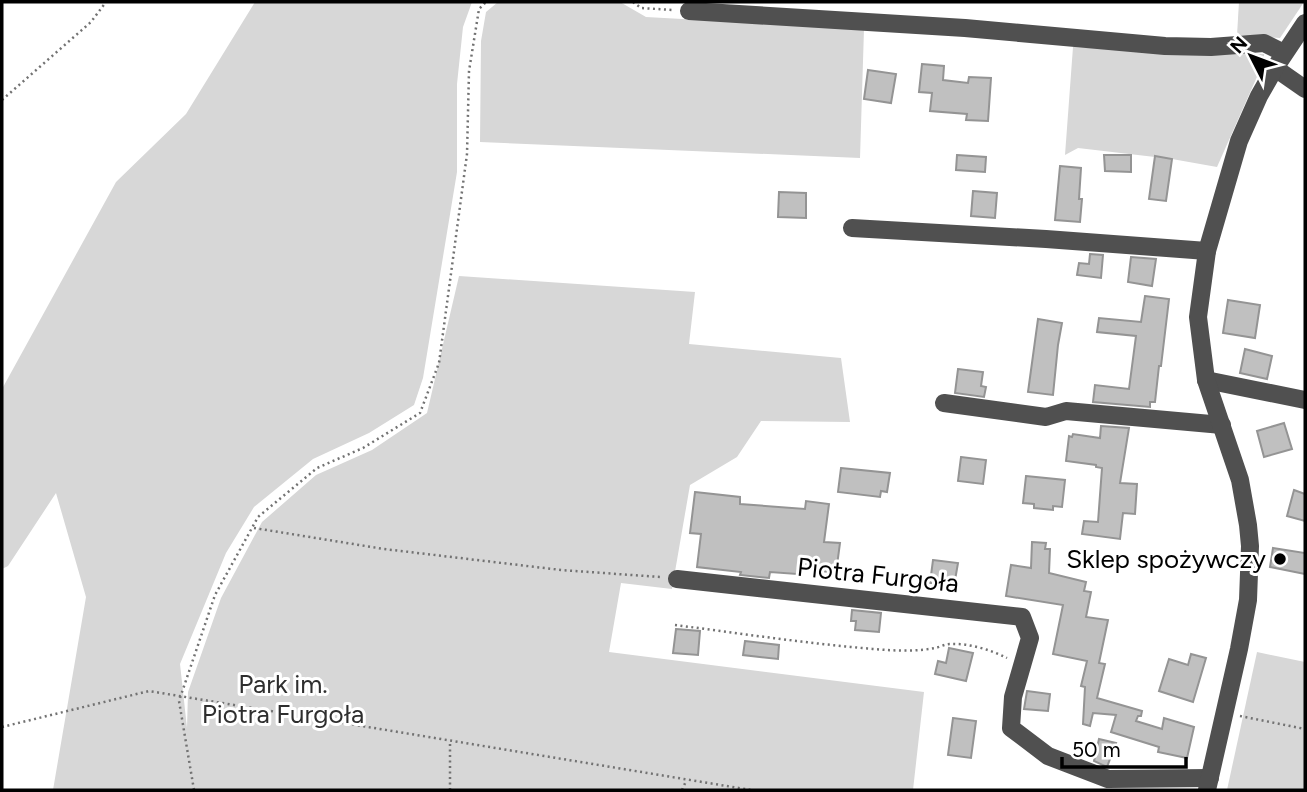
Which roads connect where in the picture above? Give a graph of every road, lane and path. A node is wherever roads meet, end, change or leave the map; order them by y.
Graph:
1 (106, 2) edge
2 (486, 2) edge
3 (633, 2) edge
4 (689, 11) joint
5 (1305, 23) edge
6 (1280, 60) junction
7 (1305, 89) edge
8 (2, 100) edge
9 (852, 228) dead end
10 (1207, 251) junction
11 (1206, 380) junction
12 (1305, 400) edge
13 (944, 403) dead end
14 (1222, 425) junction
15 (252, 528) junction
16 (677, 579) joint
17 (674, 625) dead end
18 (1023, 665) junction
19 (180, 696) junction
20 (1224, 713) junction
21 (2, 727) edge
22 (1305, 729) edge
23 (450, 741) junction
24 (687, 780) junction
25 (1209, 784) edge
26 (194, 790) edge
27 (450, 790) edge
28 (682, 790) edge
29 (751, 790) edge

1 - 8 path
2 - 15 path
3 - 4 path
4 - 6 street
5 - 6 street, Piotra Furgoła
6 - 7 street
6 - 10 street, Piotra Furgoła
9 - 10 street
10 - 11 street, Piotra Furgoła
11 - 12 street
11 - 14 street, Piotra Furgoła
13 - 14 street
14 - 20 street, Piotra Furgoła
15 - 16 path
15 - 19 path
16 - 18 street, Piotra Furgoła
17 - 18 path
18 - 25 street, Piotra Furgoła
19 - 21 path
19 - 23 path
19 - 26 path
20 - 22 path
20 - 25 street, Piotra Furgoła
23 - 24 path
23 - 27 path
24 - 28 path
24 - 29 path

